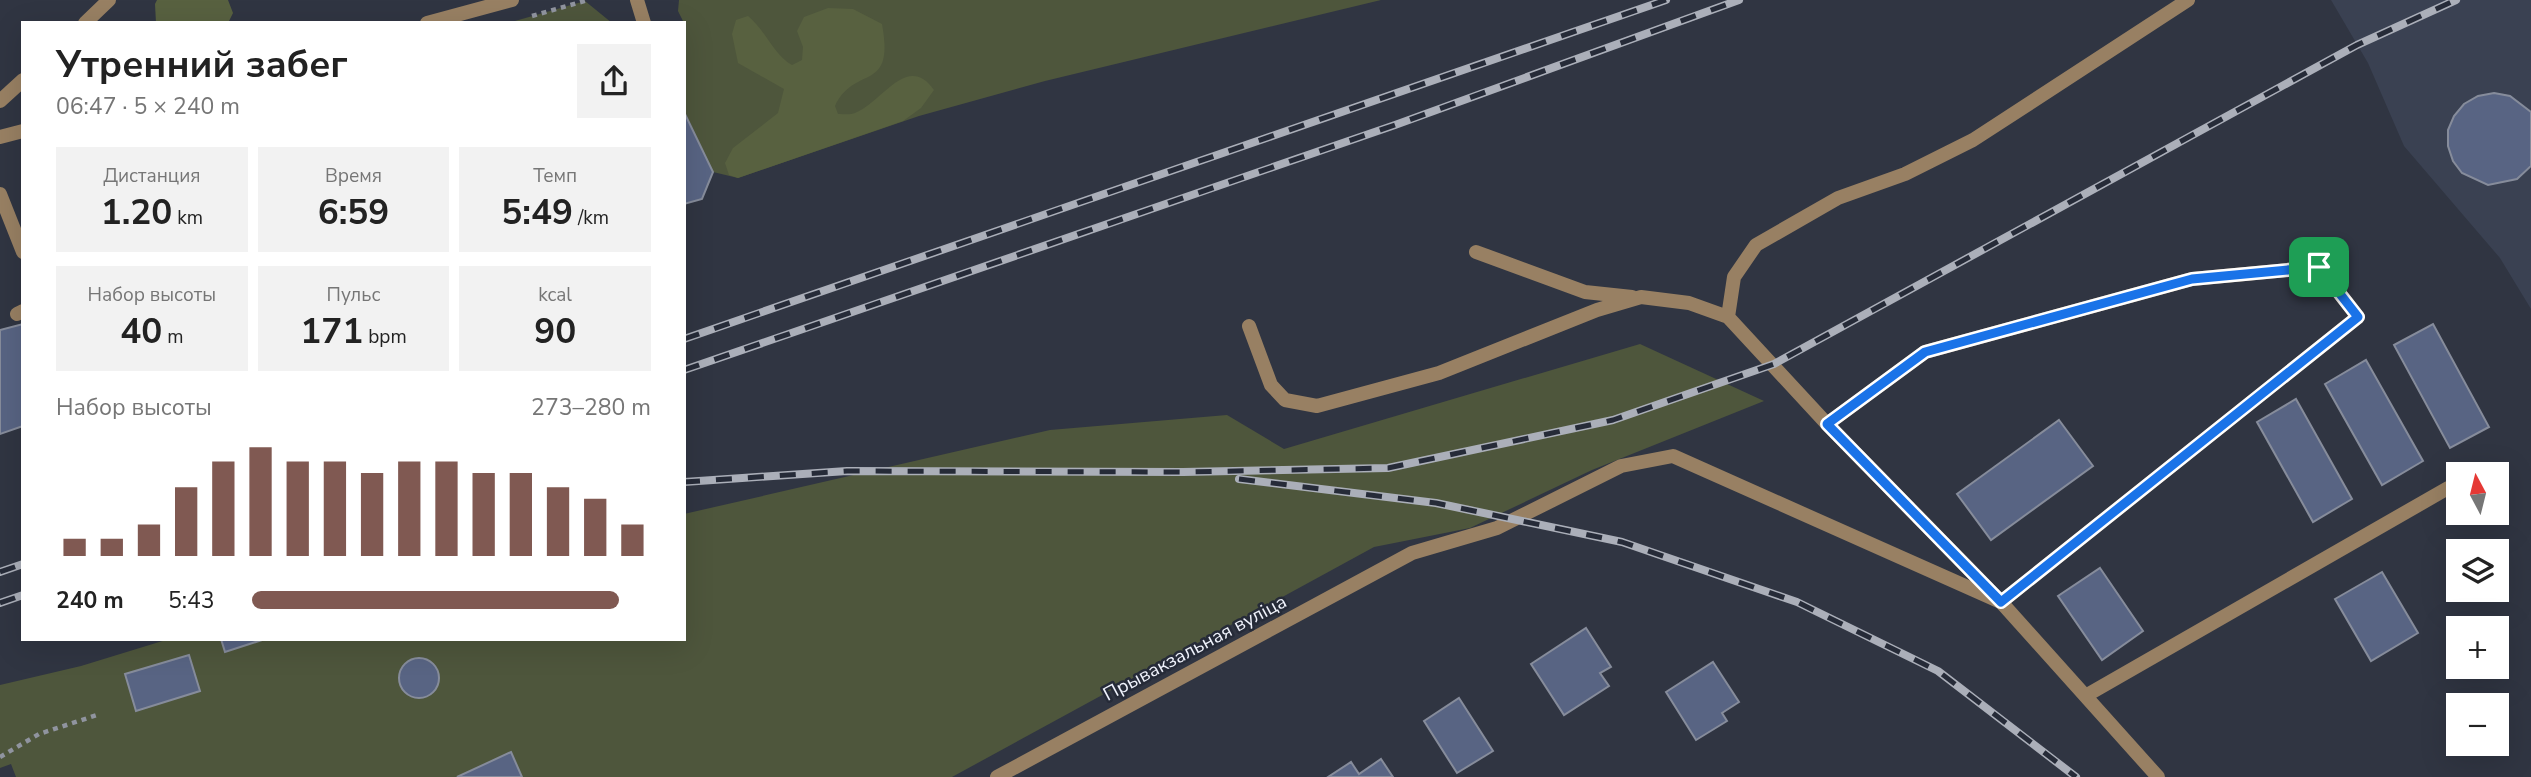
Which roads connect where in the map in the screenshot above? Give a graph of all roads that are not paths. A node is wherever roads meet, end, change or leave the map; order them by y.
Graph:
1 (109, 0) edge
2 (512, 0) edge
3 (637, 0) edge
4 (2188, 0) edge
5 (87, 21) edge
6 (434, 21) edge
7 (643, 21) edge
8 (21, 82) edge
9 (0, 101) edge
10 (21, 132) edge
11 (0, 137) edge
12 (0, 194) edge
13 (21, 247) edge
14 (1476, 252) dead end
15 (1641, 298) junction
16 (1728, 317) junction
17 (1249, 326) dead end
18 (1827, 424) junction
19 (2446, 489) edge
20 (2001, 602) junction
21 (2087, 695) junction
22 (997, 777) edge
23 (2158, 777) edge

1 - 5 street
2 - 6 street
3 - 7 street
4 - 16 street
8 - 9 street
10 - 11 street
12 - 13 street
14 - 15 street
15 - 16 street
15 - 17 street
16 - 18 street
18 - 20 street
18 - 20 street
19 - 21 street
20 - 21 street
20 - 22 street, Прывакзальная вуліца
21 - 23 street

